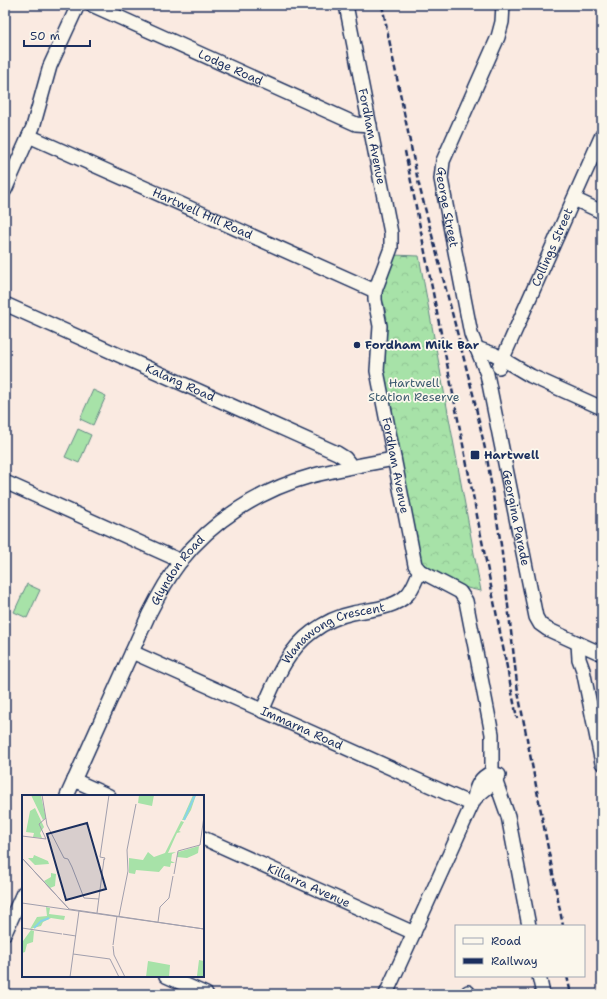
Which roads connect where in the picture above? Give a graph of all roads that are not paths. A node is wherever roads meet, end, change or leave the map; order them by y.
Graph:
1 (78, 5) edge
2 (92, 5) edge
3 (346, 5) edge
4 (503, 5) edge
5 (370, 126) junction
6 (602, 135) edge
7 (30, 136) junction
8 (5, 190) edge
9 (574, 199) junction
10 (602, 212) edge
11 (375, 291) junction
12 (5, 304) edge
13 (476, 348) junction
14 (501, 363) junction
15 (487, 374) junction
16 (602, 408) edge
17 (394, 459) junction
18 (352, 467) junction
19 (5, 482) edge
20 (181, 561) junction
21 (420, 571) junction
22 (582, 645) junction
23 (132, 652) junction
24 (602, 654) edge
25 (262, 711) junction
26 (602, 763) edge
27 (496, 777) junction
28 (74, 780) junction
29 (67, 795) edge
30 (107, 795) edge
31 (473, 802) junction
32 (204, 838) edge
33 (22, 899) edge
34 (20, 910) edge
35 (530, 925) edge
36 (5, 933) edge
37 (414, 933) junction
38 (168, 977) edge
39 (539, 977) edge
40 (206, 994) edge
41 (386, 994) edge
42 (543, 994) edge

1 - 7 street
2 - 5 street, Lodge Road
3 - 5 street, Fordham Avenue
4 - 13 street, George Street
5 - 11 street, Fordham Avenue
6 - 9 street, Collings Street
7 - 8 street
7 - 11 street, Hartwell Hill Road
9 - 10 street
9 - 14 street, Collings Street
11 - 17 street, Fordham Avenue
12 - 18 street, Kalang Road
13 - 14 street
13 - 15 street, Georgina Parade
14 - 15 street
14 - 16 street
15 - 22 street, Georgina Parade
17 - 18 street, Glyndon Road
17 - 21 street, Fordham Avenue
18 - 20 street, Glyndon Road
19 - 20 street
20 - 23 street, Glyndon Road
21 - 25 street, Wanawong Crescent
21 - 27 street
22 - 24 street, Georgina Parade
22 - 26 street
23 - 25 street, Immarna Road
23 - 28 street, Glyndon Road
25 - 31 street, Immarna Road
27 - 31 street
27 - 35 street
28 - 29 street, Glyndon Road
28 - 30 street
31 - 37 street
32 - 37 street, Killarra Avenue
33 - 34 street
34 - 36 street
37 - 41 street
38 - 40 street
39 - 42 street

